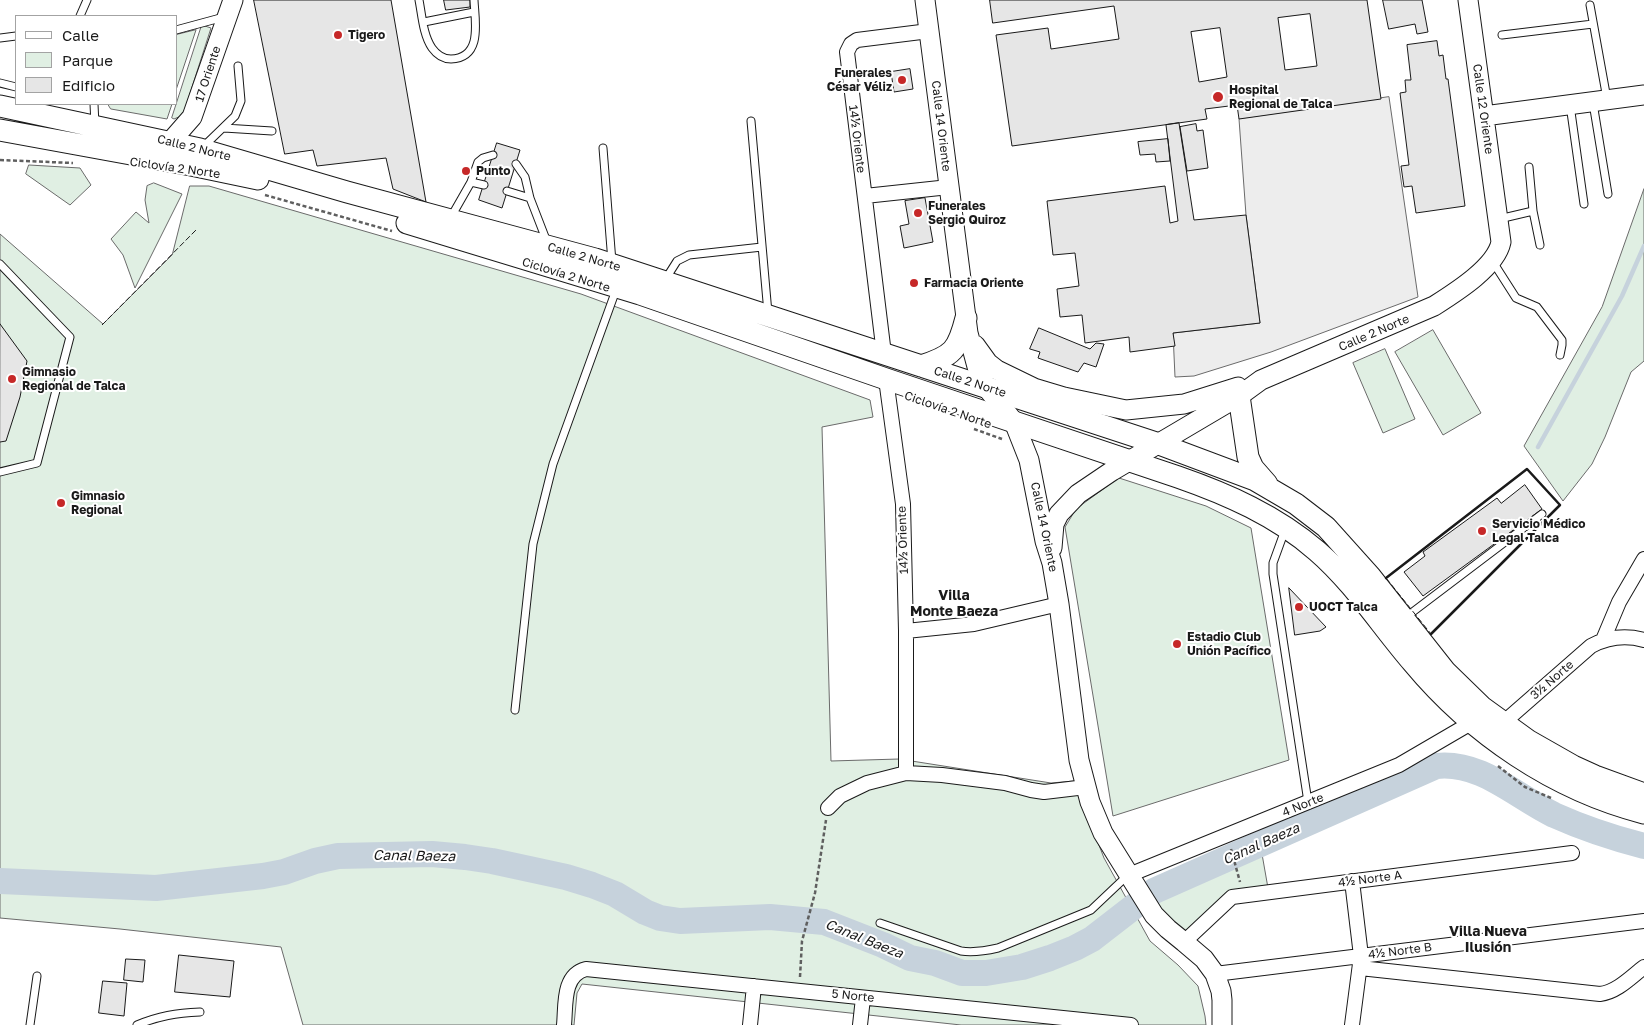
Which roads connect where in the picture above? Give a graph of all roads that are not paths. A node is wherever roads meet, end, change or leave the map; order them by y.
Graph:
1 (87, 0) edge
2 (419, 0) edge
3 (474, 0) edge
4 (925, 0) edge
5 (1468, 0) edge
6 (1590, 5) dead end
7 (230, 8) edge
8 (474, 12) junction
9 (80, 15) edge
10 (424, 22) junction
11 (1593, 24) junction
12 (178, 29) edge
13 (929, 31) junction
14 (1502, 35) dead end
15 (15, 36) edge
16 (0, 38) edge
17 (238, 66) dead end
18 (0, 83) edge
19 (15, 87) edge
20 (1644, 95) edge
21 (1600, 101) junction
22 (94, 105) edge
23 (1570, 105) junction
24 (0, 106) edge
25 (1484, 116) junction
26 (751, 121) dead end
27 (95, 125) junction
28 (224, 128) junction
29 (0, 130) edge
30 (272, 131) dead end
31 (172, 141) junction
32 (200, 148) junction
33 (603, 148) dead end
34 (493, 155) dead end
35 (516, 164) dead end
36 (1529, 167) dead end
37 (471, 182) junction
38 (484, 185) dead end
39 (949, 187) junction
40 (507, 191) dead end
41 (1608, 194) dead end
42 (865, 196) junction
43 (530, 198) junction
44 (1584, 204) dead end
45 (1533, 211) junction
46 (1498, 219) junction
47 (450, 220) junction
48 (1540, 245) dead end
49 (549, 247) junction
50 (762, 247) junction
51 (1492, 262) junction
52 (0, 264) edge
53 (612, 265) junction
54 (664, 281) junction
55 (617, 287) junction
56 (768, 316) junction
57 (967, 326) junction
58 (884, 354) junction
59 (1560, 355) dead end
60 (921, 366) junction
61 (886, 379) junction
62 (1261, 380) junction
63 (987, 388) junction
64 (1239, 396) junction
65 (1014, 422) junction
66 (1159, 444) junction
67 (1131, 461) junction
68 (0, 472) edge
69 (1272, 490) junction
70 (1542, 514) dead end
71 (1286, 528) junction
72 (1644, 559) edge
73 (1052, 563) junction
74 (1059, 604) junction
75 (1403, 619) junction
76 (906, 631) junction
77 (1603, 640) junction
78 (1644, 640) edge
79 (515, 710) dead end
80 (1471, 723) junction
81 (1503, 723) junction
82 (906, 767) junction
83 (1086, 787) junction
84 (1644, 794) edge
85 (1308, 802) junction
86 (828, 808) road end
87 (1644, 813) edge
88 (1572, 853) dead end
89 (1352, 881) junction
90 (1134, 883) junction
91 (1644, 920) edge
92 (880, 923) dead end
93 (1184, 942) junction
94 (1360, 962) junction
95 (1644, 967) edge
96 (1215, 974) junction
97 (37, 976) dead end
98 (754, 986) junction
99 (863, 998) junction
100 (200, 1012) dead end
101 (30, 1025) edge
102 (138, 1025) edge
103 (564, 1025) edge
104 (750, 1025) edge
105 (860, 1025) edge
106 (1131, 1025) edge
107 (1222, 1025) edge
108 (1352, 1025) edge

1 - 9 lane
2 - 10 lane
3 - 8 lane
4 - 13 street, Calle 14 Oriente
5 - 25 street, Calle 12 Oriente
6 - 11 lane
7 - 12 lane
7 - 31 street, 17 Oriente
8 - 10 lane
8 - 10 lane
11 - 14 lane
11 - 21 lane
13 - 39 street, Calle 14 Oriente
13 - 42 street, 14½ Oriente
15 - 16 lane
17 - 28 lane
18 - 19 lane
20 - 21 street
21 - 23 street
21 - 41 lane
22 - 27 lane
23 - 25 street
23 - 44 lane
24 - 27 main road, Calle 2 Norte
25 - 46 street, Calle 12 Oriente
26 - 50 lane
27 - 31 main road, Calle 2 Norte
28 - 30 lane
28 - 32 lane
29 - 55 main road, Calle 2 Norte
31 - 32 main road, Calle 2 Norte
32 - 47 main road, Calle 2 Norte
33 - 53 lane
34 - 37 lane
35 - 43 lane
36 - 45 lane
37 - 38 lane
37 - 47 lane
39 - 42 street
39 - 57 street, Calle 14 Oriente
40 - 43 lane
42 - 58 street, 14½ Oriente
43 - 49 lane
45 - 46 lane
45 - 48 lane
46 - 51 street
47 - 49 main road, Calle 2 Norte
49 - 53 main road, Calle 2 Norte
50 - 54 lane
50 - 56 lane
51 - 59 lane
51 - 62 street, Calle 2 Norte
52 - 68 lane
53 - 54 main road, Calle 2 Norte
54 - 56 main road, Calle 2 Norte
55 - 61 main road, Calle 2 Norte
55 - 79 lane
56 - 58 main road, Calle 2 Norte
57 - 60 main road
57 - 62 street
57 - 63 street, Calle 14 Oriente
58 - 60 main road, Calle 2 Norte
60 - 63 main road, Calle 2 Norte
61 - 65 main road, Calle 2 Norte
61 - 76 street, 14½ Oriente
62 - 64 street, Calle 2 Norte
63 - 65 street, Calle 14 Oriente
63 - 66 main road, Calle 2 Norte
64 - 66 street, Calle 2 Norte
64 - 69 main road
65 - 67 main road, Calle 2 Norte
65 - 73 street, Calle 14 Oriente
66 - 67 street, Calle 2 Norte
66 - 69 main road
67 - 71 main road
67 - 73 street, Calle 2 Norte
69 - 75 main road
70 - 75 lane
71 - 80 main road
71 - 85 lane
72 - 77 street
73 - 74 street, Calle 14 Oriente
74 - 76 street
74 - 83 street, Calle 14 Oriente
75 - 81 main road
76 - 82 street, 14½ Oriente
77 - 78 street, 3½ Norte
77 - 81 street, 3½ Norte
80 - 85 street, 4 Norte
80 - 87 main road
81 - 84 main road
82 - 83 street
82 - 86 street
83 - 90 street, Calle 14 Oriente
85 - 90 street, 4 Norte
88 - 89 street, 4½ Norte A
89 - 93 street, 4½ Norte A
89 - 94 street
90 - 92 lane
90 - 93 street, Calle 14 Oriente
91 - 94 street, 4½ Norte B
93 - 96 street, Calle 14 Oriente
94 - 95 street
94 - 96 street, 4½ Norte B
94 - 108 street
96 - 107 street, Calle 14 Oriente
97 - 101 lane
98 - 99 street, 5 Norte
98 - 103 street, 5 Norte
98 - 104 street
99 - 105 street
99 - 106 street, 5 Norte
100 - 102 lane

